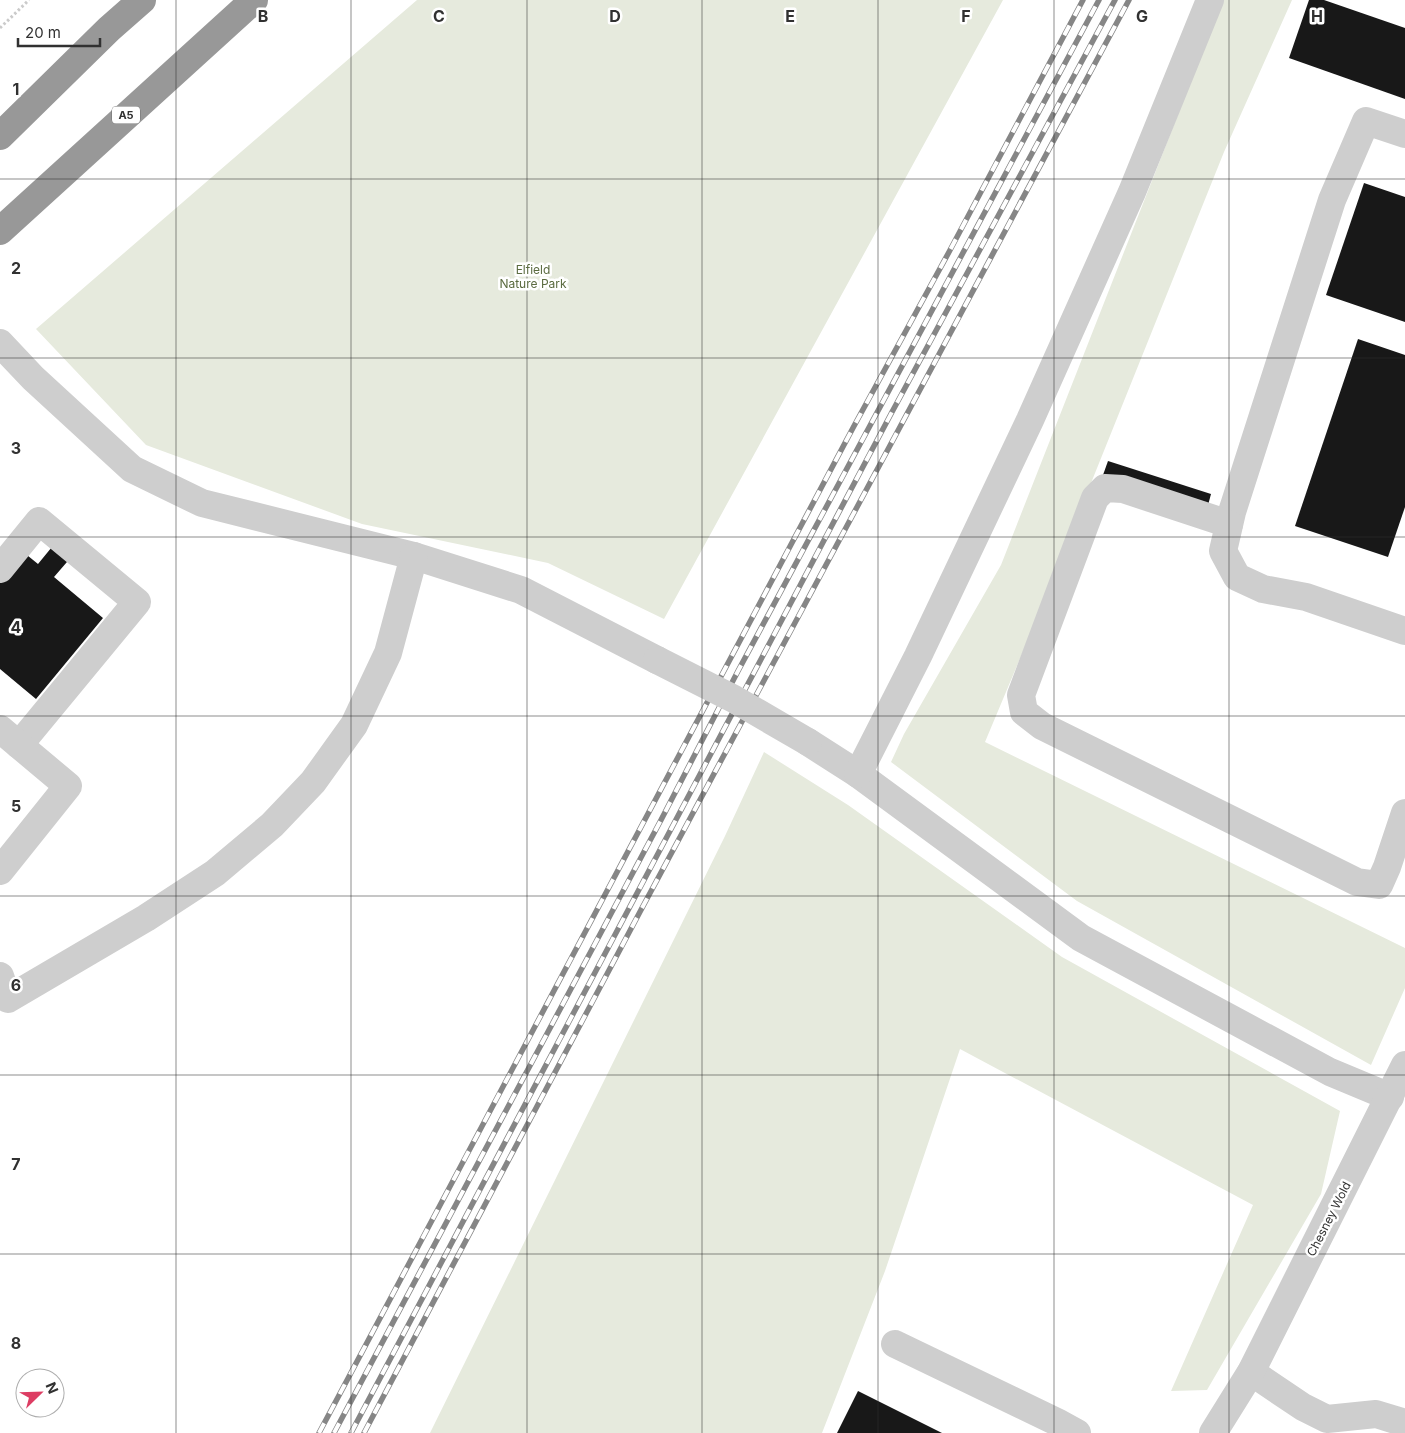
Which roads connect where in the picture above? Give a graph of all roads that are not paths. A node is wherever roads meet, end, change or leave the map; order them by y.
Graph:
1 (142, 0) edge
2 (254, 0) edge
3 (1210, 0) edge
4 (1405, 134) edge
5 (0, 136) edge
6 (0, 231) edge
7 (0, 344) edge
8 (1229, 524) junction
9 (414, 556) junction
10 (0, 569) edge
11 (1403, 623) edge
12 (10, 737) edge
13 (858, 774) junction
14 (1405, 813) edge
15 (0, 870) edge
16 (0, 976) edge
17 (1405, 1066) edge
18 (1390, 1097) junction
19 (894, 1344) dead end
20 (1251, 1372) junction
21 (1405, 1423) edge
22 (1077, 1433) edge
23 (1213, 1433) edge

1 - 5 highway
2 - 6 highway, A5
3 - 13 street
4 - 8 street
7 - 9 street
8 - 11 street
8 - 14 street
9 - 13 street, bridge
9 - 16 street
10 - 12 street
12 - 15 street
13 - 18 street
17 - 18 street, Chesney Wold
18 - 20 street, Chesney Wold
19 - 22 street
20 - 21 street
20 - 23 street, Chesney Wold

